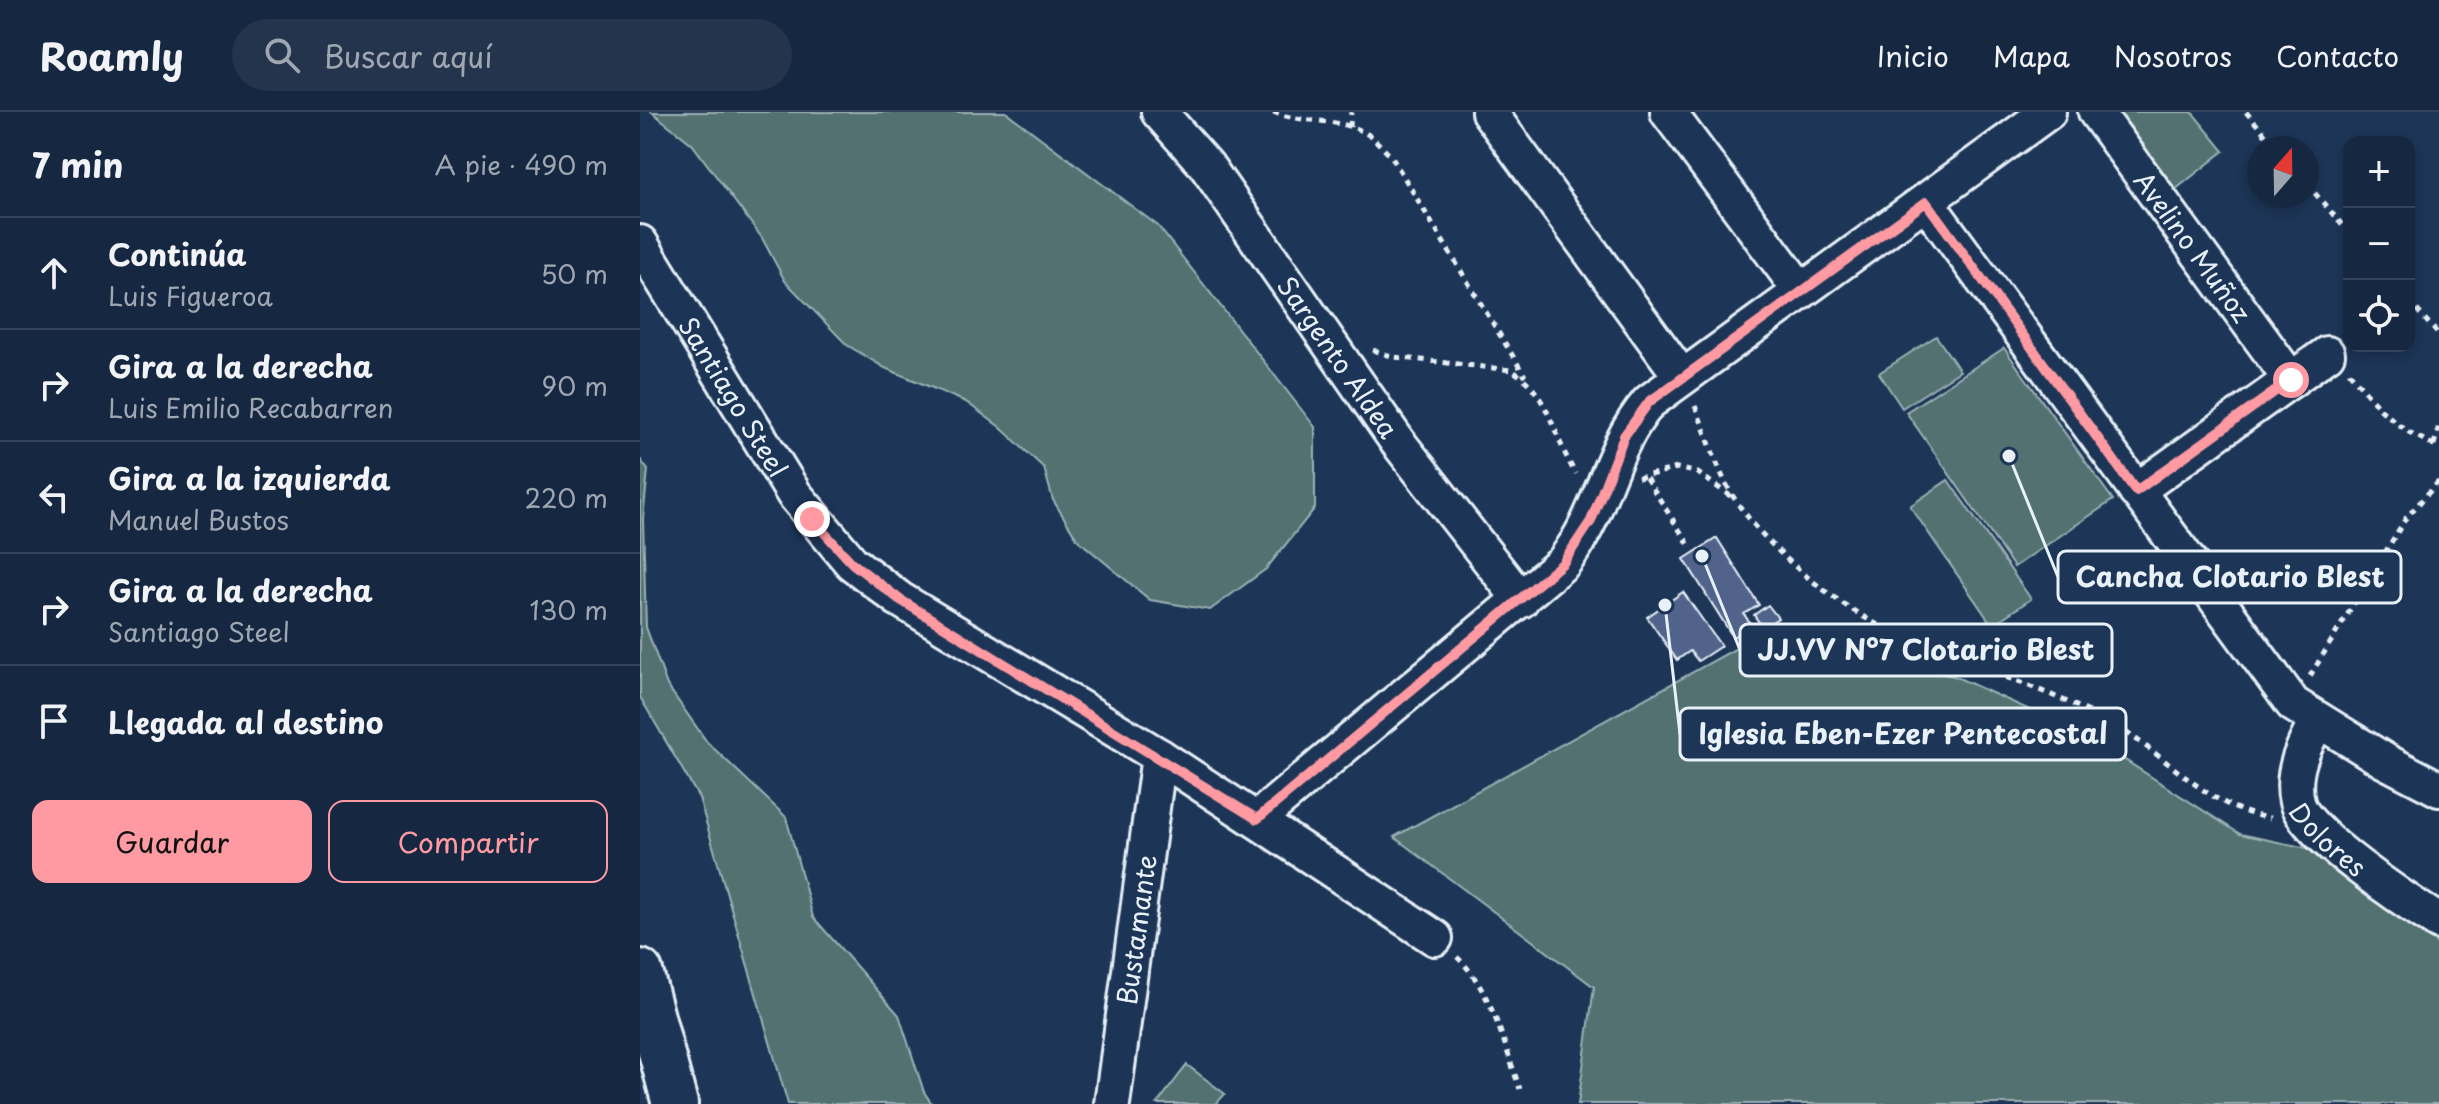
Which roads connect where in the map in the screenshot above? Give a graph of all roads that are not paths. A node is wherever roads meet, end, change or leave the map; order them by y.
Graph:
1 (1159, 112) edge
2 (1489, 112) edge
3 (1668, 112) edge
4 (2048, 112) edge
5 (2096, 112) edge
6 (1926, 202) junction
7 (640, 243) edge
8 (1801, 291) junction
9 (2327, 354) road end
10 (1681, 376) junction
11 (2291, 380) junction
12 (2136, 491) junction
13 (1521, 600) junction
14 (2306, 712) junction
15 (1159, 756) junction
16 (2439, 789) edge
17 (1257, 819) junction
18 (2439, 922) edge
19 (1435, 938) road end
20 (640, 972) edge
21 (646, 1024) edge
22 (675, 1104) edge
23 (1112, 1104) edge

1 - 13 street, Sargento Aldea
2 - 10 street
3 - 8 street
4 - 6 street
5 - 11 street, Avelino Muñoz
6 - 8 street
6 - 12 street
7 - 15 street, Santiago Steel
8 - 10 street
9 - 11 street
10 - 13 street
11 - 12 street
12 - 14 street
13 - 17 street
14 - 16 street
14 - 18 street, Dolores
15 - 17 street, Santiago Steel
15 - 23 street, Bustamante
17 - 19 street, Santiago Steel
20 - 21 street
21 - 22 street

